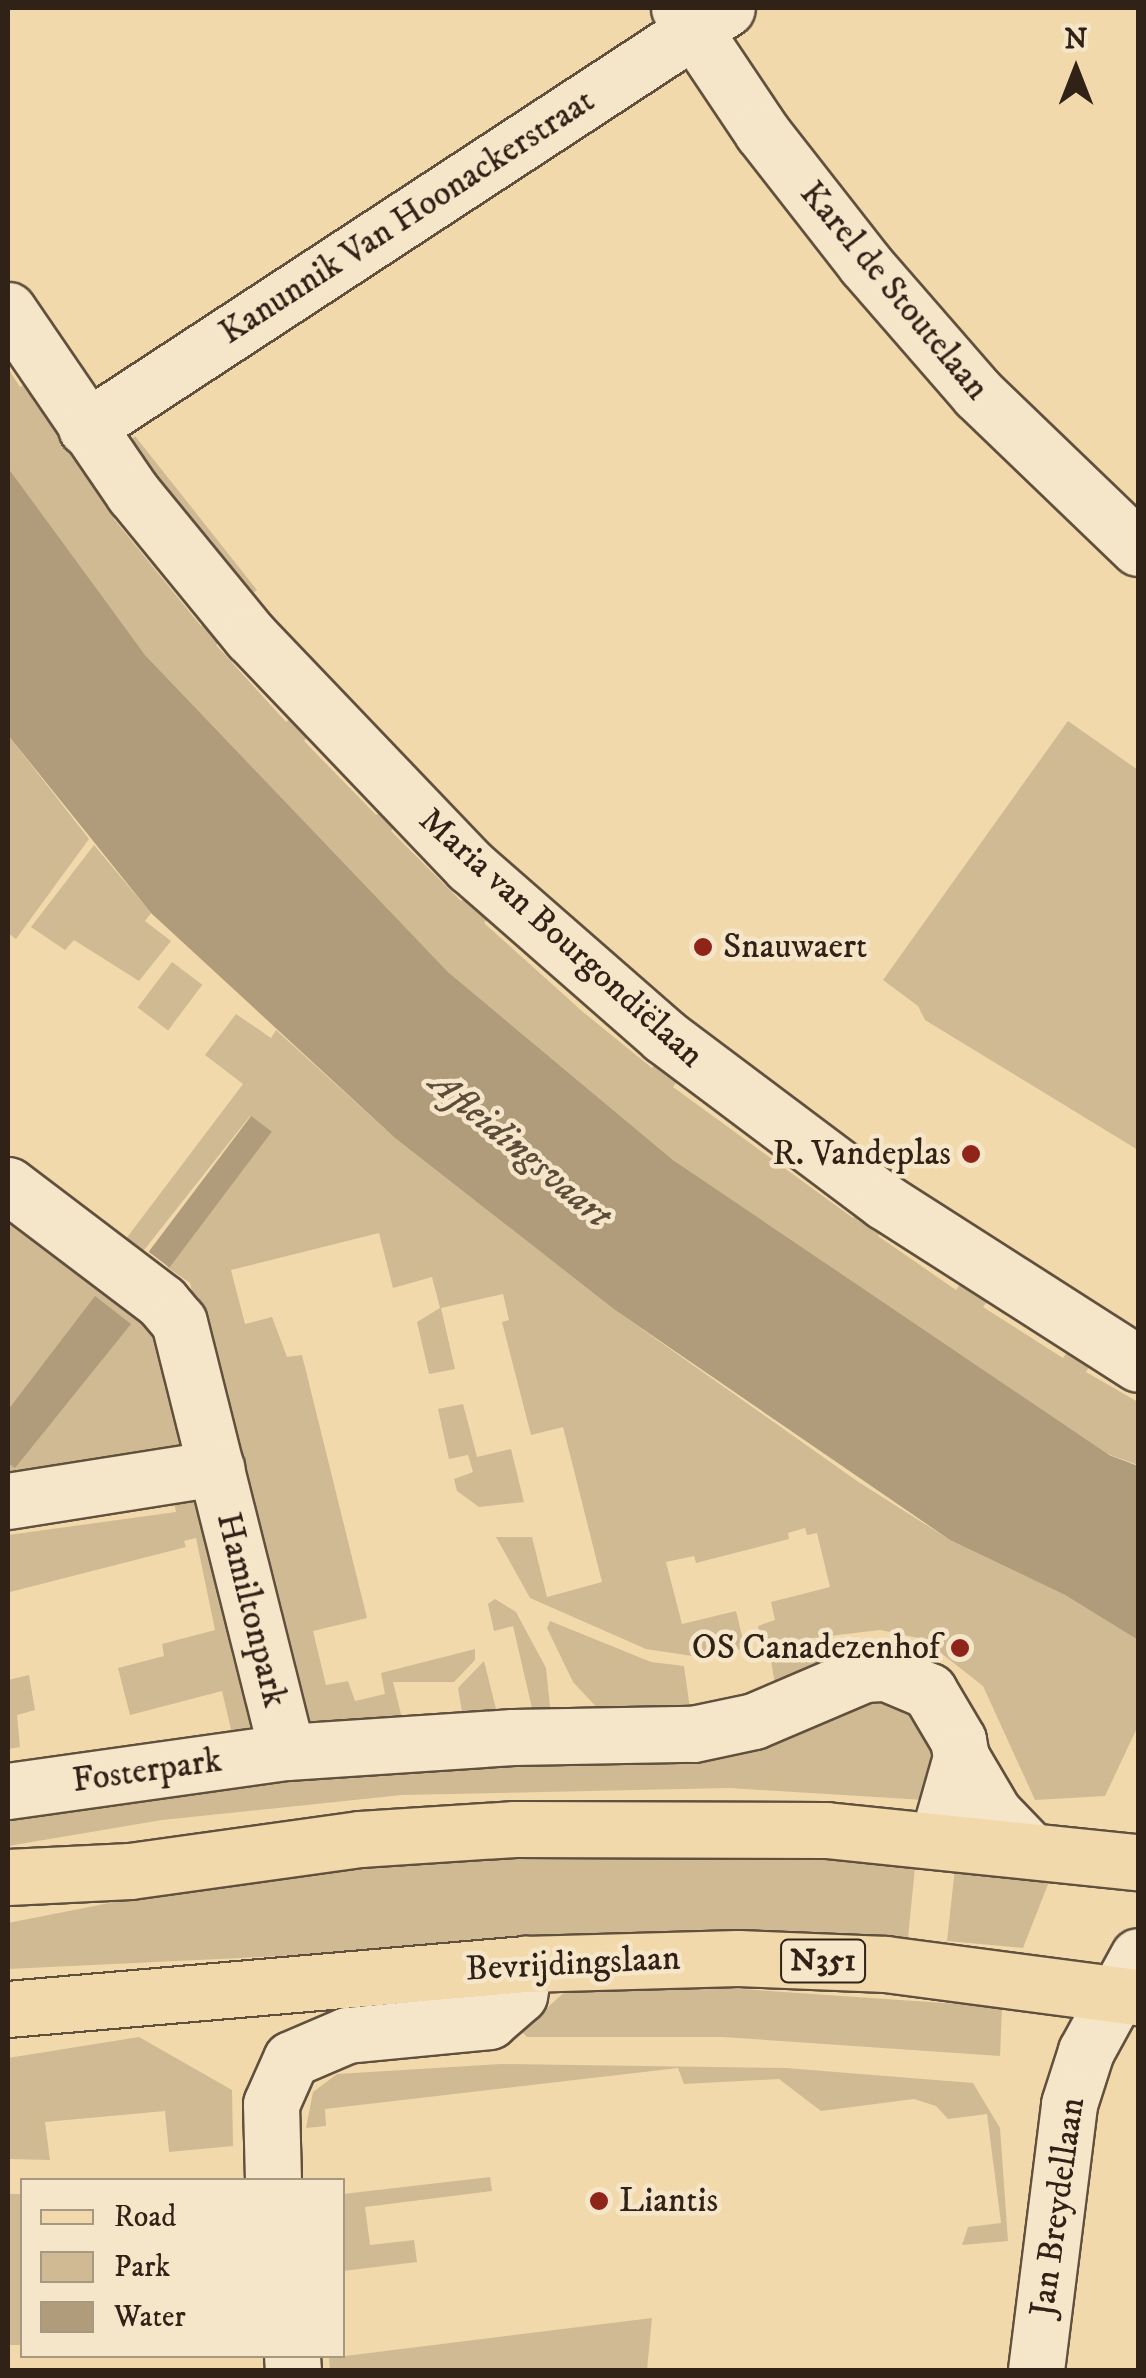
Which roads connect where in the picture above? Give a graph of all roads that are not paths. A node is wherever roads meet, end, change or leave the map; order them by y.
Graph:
1 (700, 15) edge
2 (8, 310) edge
3 (86, 428) junction
4 (1138, 548) edge
5 (8, 1185) edge
6 (1138, 1364) edge
7 (216, 1468) junction
8 (8, 1500) edge
9 (287, 1752) junction
10 (961, 1756) junction
11 (8, 1792) edge
12 (938, 1838) junction
13 (1026, 1846) junction
14 (1138, 1862) edge
15 (130, 1872) junction
16 (8, 1877) edge
17 (8, 1897) edge
18 (525, 1964) junction
19 (1132, 1982) edge
20 (167, 1991) junction
21 (8, 2010) edge
22 (8, 2024) edge
23 (273, 2178) edge
24 (1036, 2370) edge

1 - 3 street, Kanunnik Van Hoonackerstraat
1 - 4 street, Karel de Stoutelaan
2 - 3 street, Maria van Bourgondiëlaan
3 - 6 street, Maria van Bourgondiëlaan
5 - 7 street, Hamiltonpark
7 - 8 street, Hamiltonpark
7 - 9 street, Hamiltonpark
9 - 10 street
9 - 11 street, Fosterpark
10 - 12 street
10 - 13 street
12 - 13 main road
12 - 15 main road
13 - 14 main road
15 - 16 main road
15 - 17 main road
18 - 19 main road, Bevrijdingslaan / N351
18 - 20 main road, Bevrijdingslaan / N351
18 - 23 street
19 - 24 street, Jan Breydellaan
20 - 21 main road, Bevrijdingslaan / N351
20 - 22 main road

